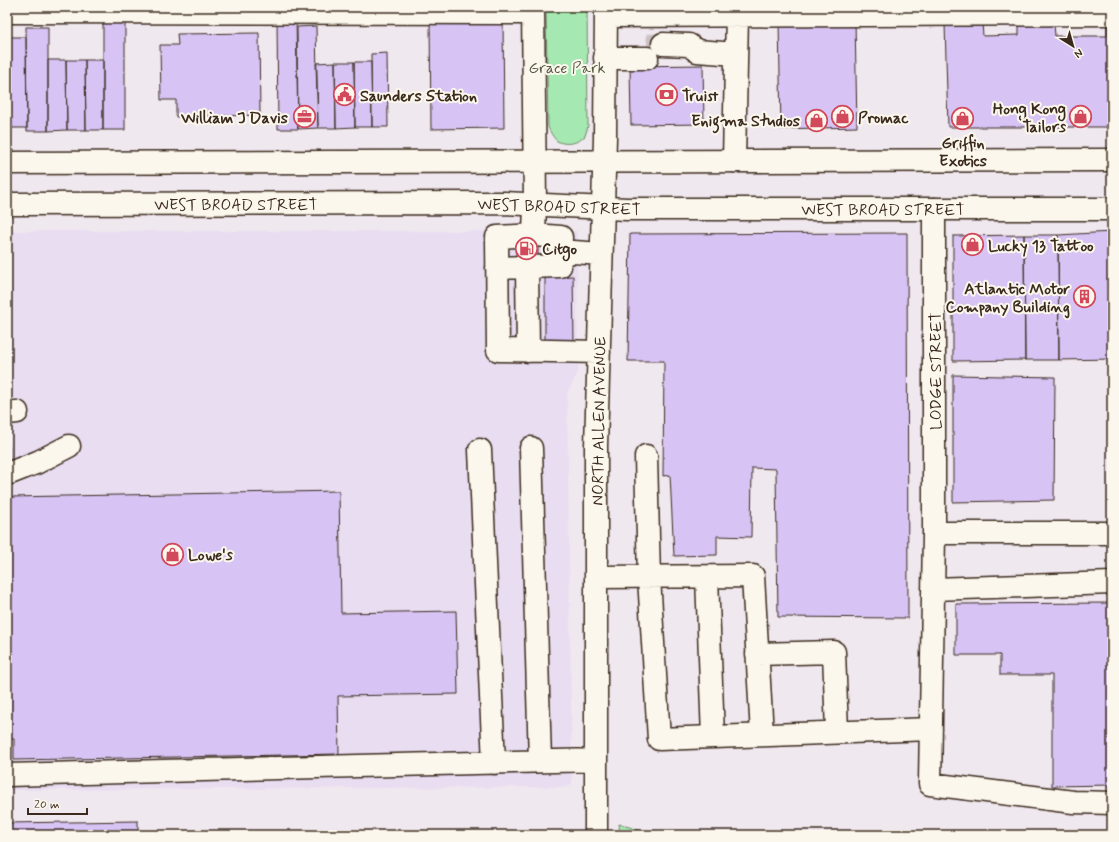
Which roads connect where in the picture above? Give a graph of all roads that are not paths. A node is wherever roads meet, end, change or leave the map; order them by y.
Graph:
1 (533, 10) edge
2 (606, 11) edge
3 (7, 12) edge
4 (1112, 14) edge
5 (737, 15) junction
6 (605, 51) junction
7 (736, 54) junction
8 (1112, 160) edge
9 (534, 161) junction
10 (604, 161) junction
11 (734, 161) junction
12 (7, 163) edge
13 (7, 204) edge
14 (535, 204) junction
15 (603, 208) junction
16 (1112, 208) edge
17 (934, 209) junction
18 (534, 235) junction
19 (560, 251) junction
20 (602, 254) junction
21 (527, 267) junction
22 (497, 268) junction
23 (528, 351) junction
24 (599, 352) junction
25 (69, 446) dead end
26 (531, 448) dead end
27 (480, 450) dead end
28 (646, 456) dead end
29 (10, 473) dead end
30 (934, 533) junction
31 (1112, 533) edge
32 (596, 577) junction
33 (707, 577) junction
34 (649, 578) junction
35 (1112, 583) edge
36 (933, 588) junction
37 (757, 654) junction
38 (931, 728) junction
39 (837, 732) junction
40 (762, 735) junction
41 (713, 737) junction
42 (596, 760) junction
43 (540, 761) junction
44 (494, 763) junction
45 (7, 775) edge
46 (1112, 802) edge
47 (596, 835) edge

1 - 3 main road
1 - 9 main road
2 - 5 main road
2 - 6 main road, NORTH ALLEN AVENUE
4 - 5 main road
5 - 7 main road
6 - 7 main road
6 - 10 main road, NORTH ALLEN AVENUE
7 - 11 main road
8 - 11 main road
9 - 10 main road
9 - 12 main road
9 - 14 main road
10 - 11 main road
10 - 15 main road, NORTH ALLEN AVENUE
13 - 14 main road, WEST BROAD STREET
14 - 15 main road, WEST BROAD STREET
14 - 18 main road
15 - 17 main road, WEST BROAD STREET
15 - 20 main road, NORTH ALLEN AVENUE
16 - 17 main road, WEST BROAD STREET
17 - 30 main road, LODGE STREET
18 - 19 main road
18 - 22 main road
19 - 20 main road
19 - 21 main road
20 - 24 main road, NORTH ALLEN AVENUE
21 - 22 main road
21 - 23 main road
22 - 23 main road
23 - 24 main road
24 - 32 main road, NORTH ALLEN AVENUE
25 - 29 main road
26 - 43 main road
27 - 44 main road
28 - 34 main road
30 - 31 main road
30 - 36 main road, LODGE STREET
32 - 34 main road
32 - 42 main road, NORTH ALLEN AVENUE
33 - 34 main road
33 - 37 main road
33 - 41 main road
34 - 41 main road
35 - 36 main road
36 - 38 main road, LODGE STREET
37 - 39 main road
37 - 40 main road
38 - 39 main road
38 - 46 main road, LODGE STREET
39 - 40 main road
40 - 41 main road
42 - 43 main road
42 - 47 main road, NORTH ALLEN AVENUE
43 - 44 main road
44 - 45 main road

